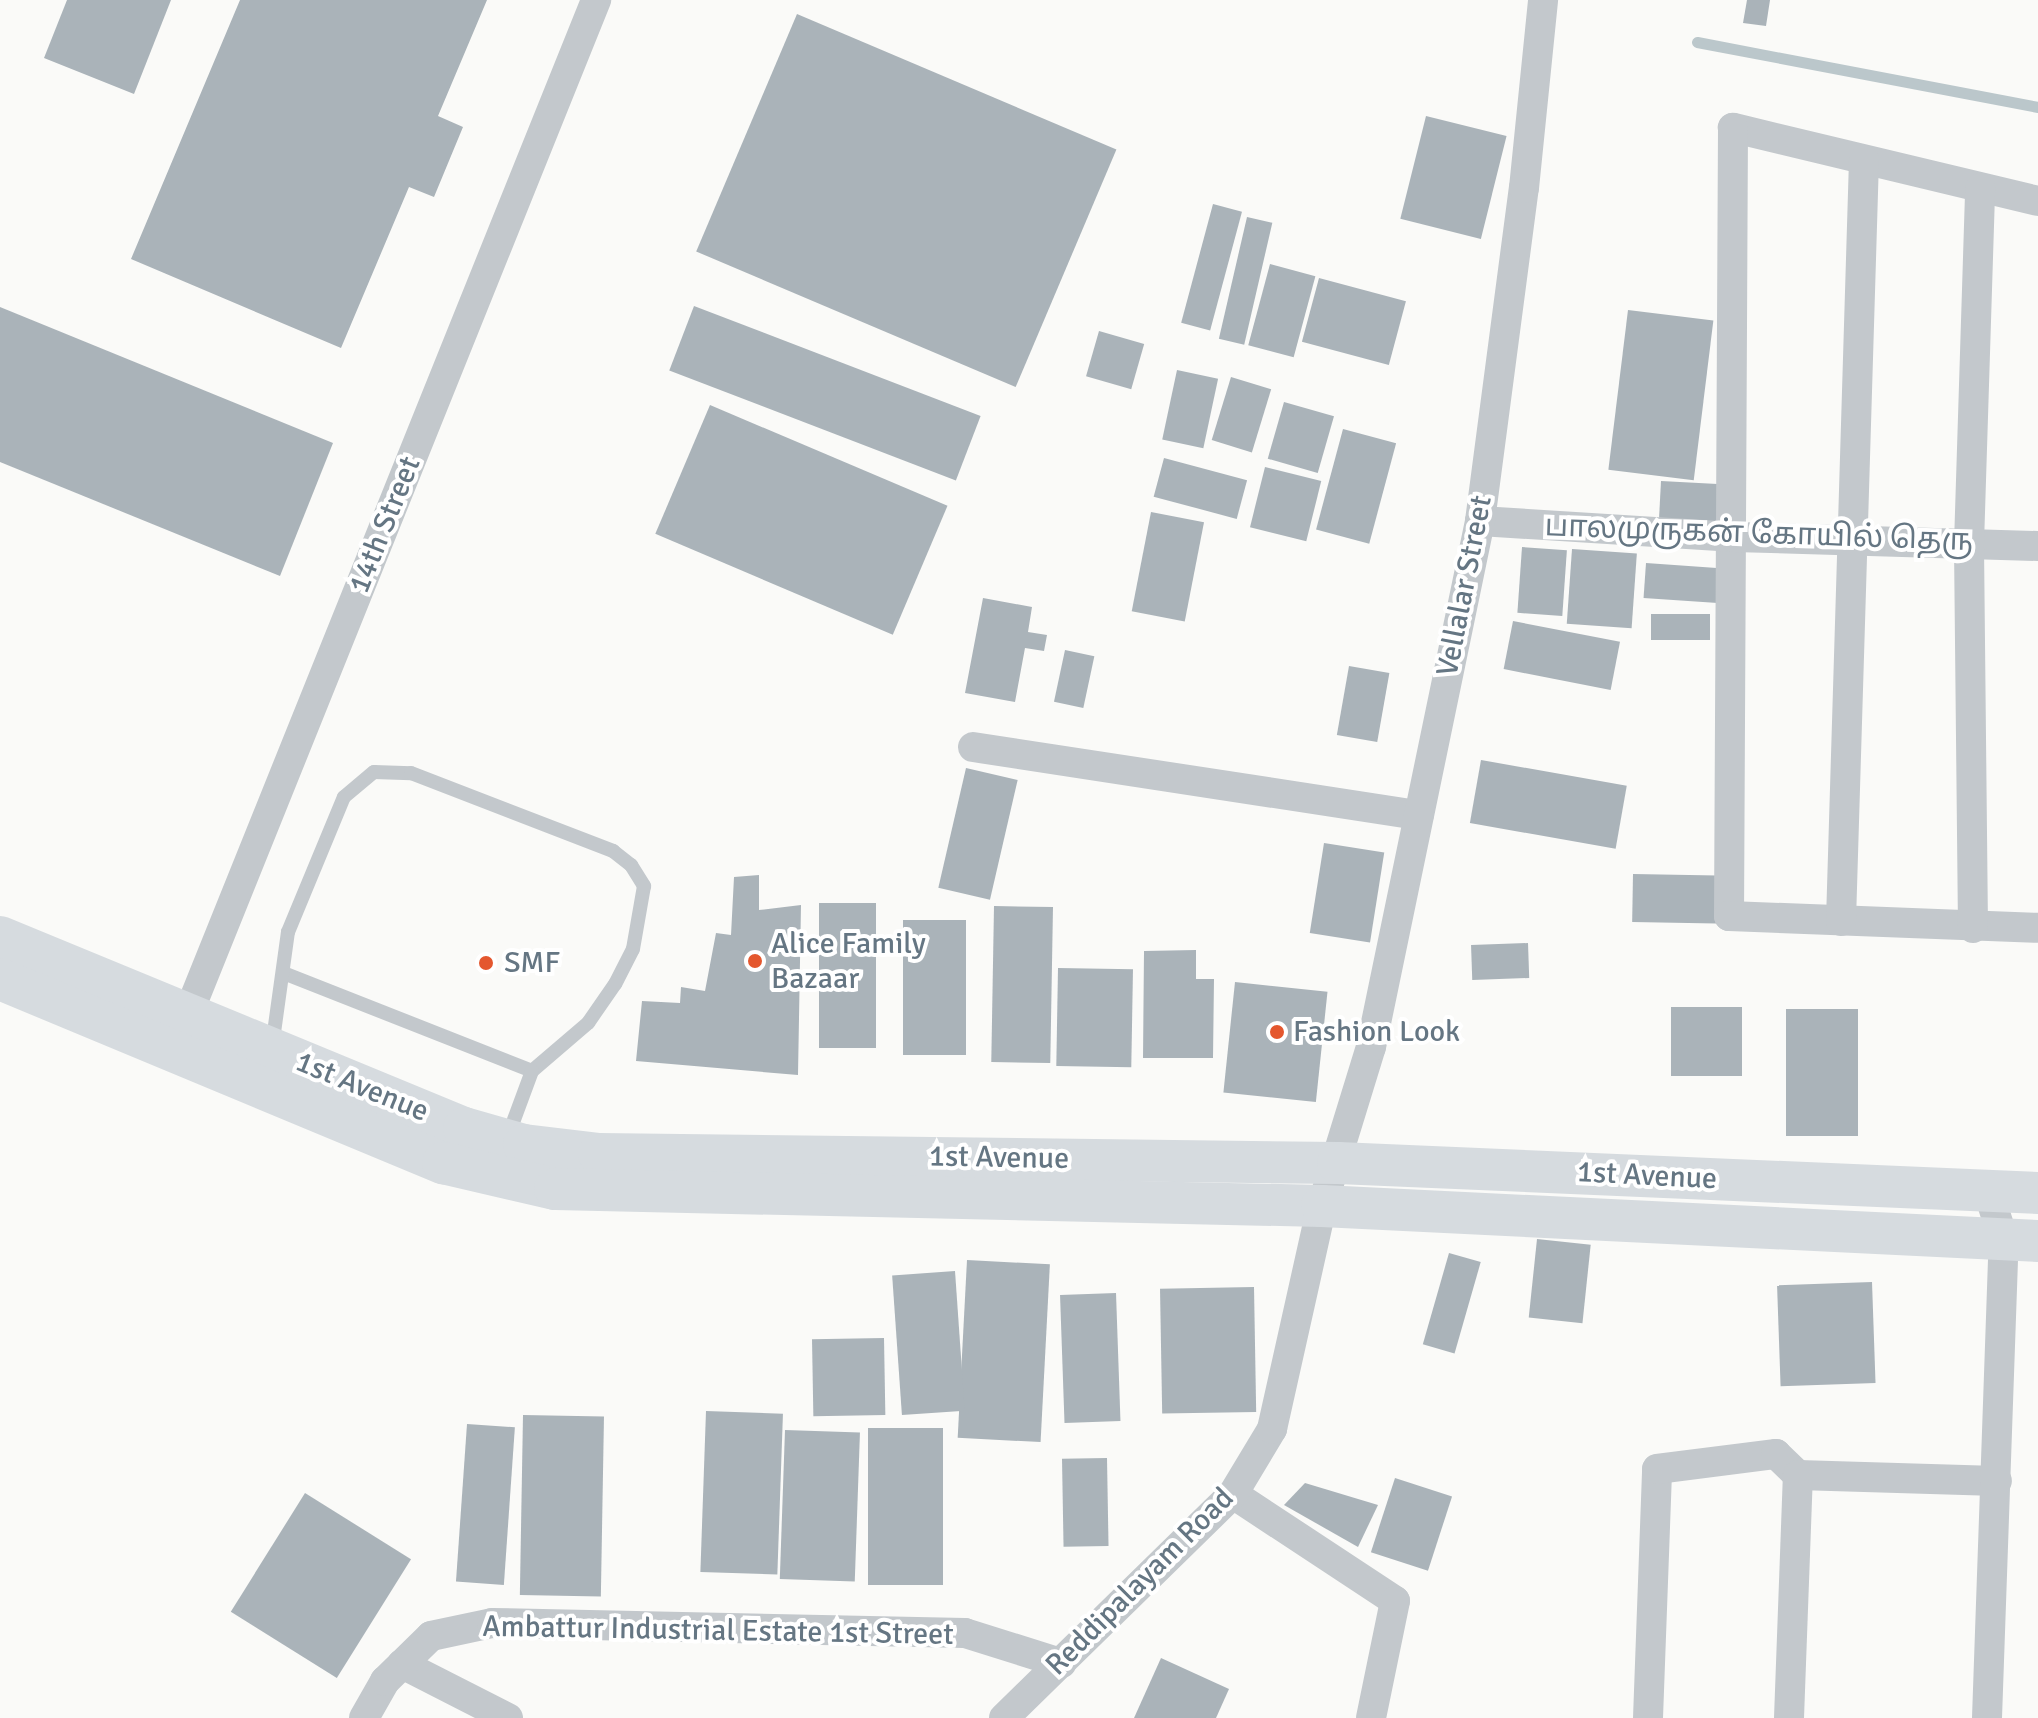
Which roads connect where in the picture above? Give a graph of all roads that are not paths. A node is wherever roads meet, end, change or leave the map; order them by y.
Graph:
1 (596, 0) edge
2 (1543, 0) edge
3 (1864, 160) junction
4 (1980, 188) junction
5 (2038, 201) edge
6 (1480, 521) junction
7 (1734, 537) junction
8 (1851, 540) junction
9 (1969, 544) junction
10 (2038, 546) edge
11 (973, 747) dead end
12 (1419, 815) junction
13 (1841, 921) junction
14 (1972, 927) junction
15 (2038, 928) edge
16 (0, 937) edge
17 (286, 974) junction
18 (0, 979) edge
19 (180, 1034) junction
20 (271, 1051) junction
21 (532, 1071) junction
22 (507, 1140) junction
23 (1338, 1163) junction
24 (1988, 1191) junction
25 (2038, 1193) edge
26 (1322, 1206) junction
27 (2021, 1241) edge
28 (1798, 1475) junction
29 (1997, 1481) junction
30 (1233, 1494) junction
31 (1061, 1663) junction
32 (402, 1664) junction
33 (364, 1718) edge
34 (508, 1718) edge
35 (1004, 1718) edge
36 (1371, 1718) edge
37 (1648, 1718) edge
38 (1789, 1718) edge
39 (1987, 1718) edge

1 - 19 street, 14th Street
2 - 6 street, Vellalar Street
3 - 4 street
3 - 7 street
3 - 8 street
4 - 5 street
4 - 9 street
6 - 7 street, பாலமுருகன் கோயில் தெரு
6 - 12 street, Vellalar Street
7 - 8 street, பாலமுருகன் கோயில் தெரு
7 - 13 street
8 - 9 street, பாலமுருகன் கோயில் தெரு
8 - 13 street
9 - 10 street, பாலமுருகன் கோயில் தெரு
9 - 14 street
11 - 12 street
12 - 23 street, Vellalar Street
13 - 14 street
14 - 15 street
16 - 19 main road, 1st Avenue
17 - 20 lane
17 - 21 lane
17 - 21 lane
18 - 19 main road, 1st Avenue
19 - 20 main road, 1st Avenue
19 - 26 main road, 1st Avenue
20 - 22 main road, 1st Avenue
21 - 22 lane
22 - 23 main road, 1st Avenue
23 - 24 main road, 1st Avenue
23 - 26 street, Reddipalayam Road
24 - 25 main road, 1st Avenue
24 - 27 street
26 - 27 main road, 1st Avenue
26 - 30 street, Reddipalayam Road
27 - 29 street
28 - 29 street
28 - 37 street
28 - 38 street
29 - 39 street
30 - 31 street, Reddipalayam Road
30 - 36 street
31 - 32 street, Ambattur Industrial Estate 1st Street
31 - 35 street, Reddipalayam Road
32 - 33 street, Ambattur Industrial Estate 1st Street
32 - 34 street

